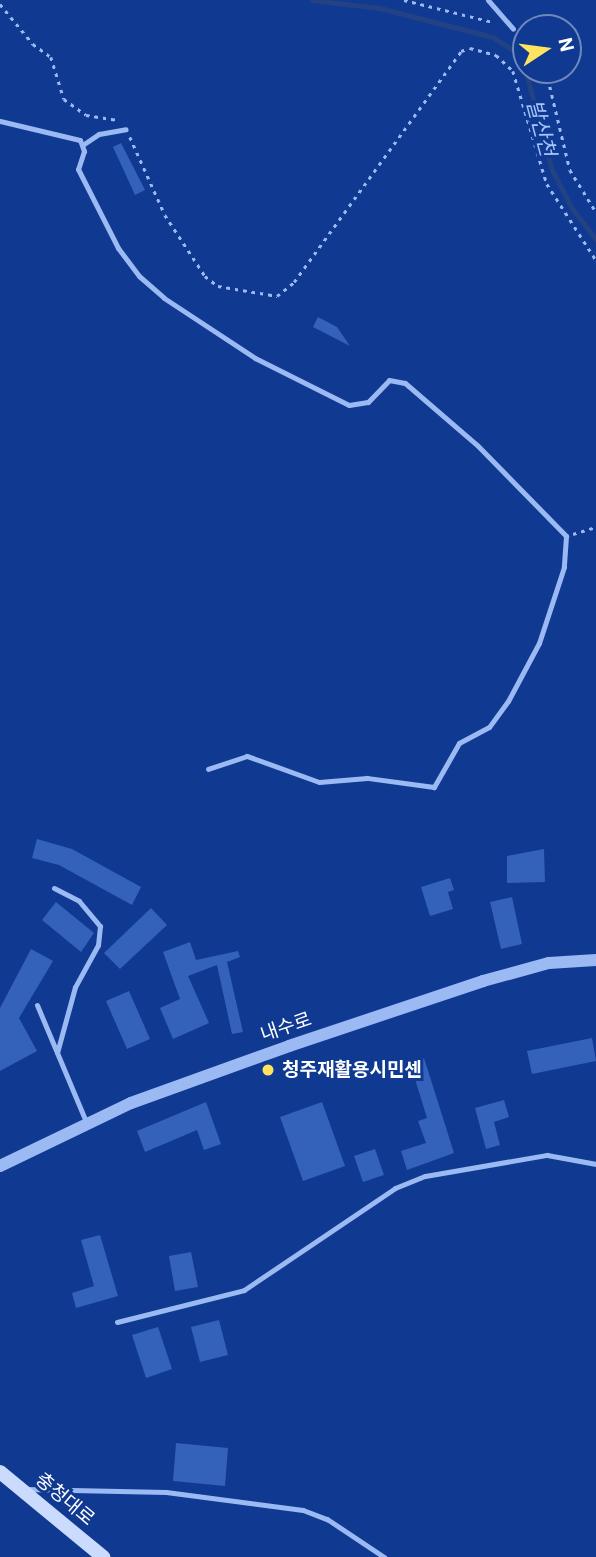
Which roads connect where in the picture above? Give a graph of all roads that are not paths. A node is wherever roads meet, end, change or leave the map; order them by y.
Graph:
1 (488, 0) edge
2 (512, 28) edge
3 (0, 121) edge
4 (126, 130) road end
5 (84, 144) junction
6 (208, 769) dead end
7 (54, 888) dead end
8 (596, 960) edge
9 (37, 1005) dead end
10 (57, 1053) junction
11 (87, 1124) junction
12 (596, 1164) edge
13 (0, 1166) edge
14 (117, 1322) dead end
15 (0, 1472) edge
16 (25, 1489) junction
17 (103, 1557) edge
18 (384, 1557) edge

1 - 2 lane
3 - 5 lane
4 - 5 lane
5 - 6 lane
7 - 10 lane
8 - 11 street, 내수로
9 - 10 lane
10 - 11 lane
11 - 13 street, 내수로
12 - 14 lane
15 - 16 main road, 충청대로
16 - 17 main road, 충청대로
16 - 18 lane

